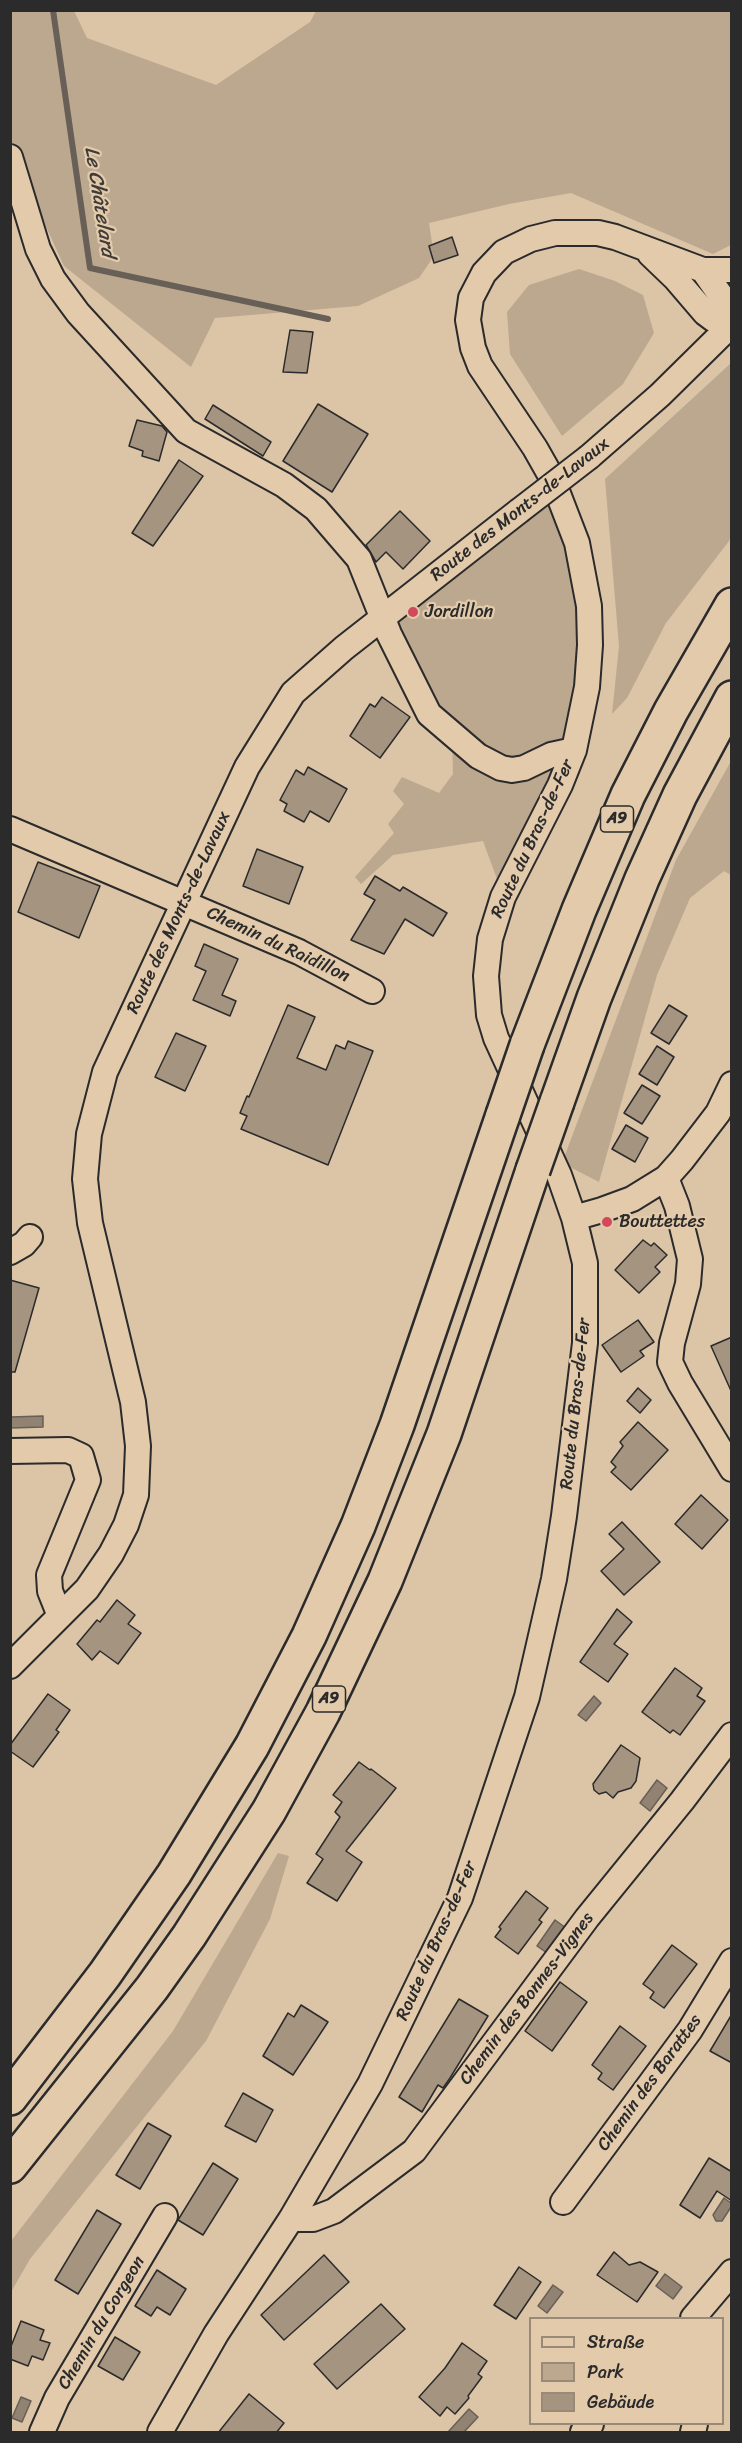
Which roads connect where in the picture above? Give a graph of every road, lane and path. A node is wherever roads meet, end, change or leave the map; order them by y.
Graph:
1 (10, 157) edge
2 (641, 246) junction
3 (703, 270) junction
4 (732, 270) edge
5 (731, 324) edge
6 (732, 605) edge
7 (383, 617) junction
8 (732, 698) edge
9 (574, 750) junction
10 (10, 829) edge
11 (183, 901) junction
12 (372, 991) dead end
13 (732, 1084) edge
14 (666, 1178) junction
15 (574, 1218) junction
16 (30, 1236) dead end
17 (10, 1252) edge
18 (10, 1451) edge
19 (732, 1469) edge
20 (60, 1616) junction
21 (10, 1666) edge
22 (732, 1736) edge
23 (732, 1961) edge
24 (152, 1988) junction
25 (10, 2098) edge
26 (10, 2166) edge
27 (10, 2192) edge
28 (563, 2202) dead end
29 (165, 2216) dead end
30 (291, 2219) junction
31 (732, 2272) edge
32 (698, 2316) edge
33 (42, 2433) edge
34 (160, 2433) edge

1 - 7 street
2 - 3 street, Route du Bras-de-Fer
2 - 5 street, Route du Bras-de-Fer
2 - 9 street, Route du Bras-de-Fer
3 - 4 street, Route du Bras-de-Fer
3 - 5 street
5 - 7 street, Route des Monts-de-Lavaux, bridge
6 - 25 highway, A9, bridge
7 - 9 street
7 - 11 street, Route des Monts-de-Lavaux
8 - 24 highway, A9, bridge
9 - 15 street, Route du Bras-de-Fer
10 - 11 street, Chemin du Raidillon
11 - 12 street, Chemin du Raidillon
11 - 20 street, Route des Monts-de-Lavaux
13 - 14 street
14 - 15 street
14 - 19 street
15 - 30 street, Route du Bras-de-Fer
16 - 17 street
18 - 20 street
20 - 21 street, Route des Monts-de-Lavaux
22 - 30 street, Chemin des Bonnes-Vignes
23 - 28 street, Chemin des Barattes
24 - 26 highway, A9
24 - 27 highway, A9
29 - 33 street, Chemin du Corgeon
30 - 34 street, Route du Bras-de-Fer
31 - 32 street

